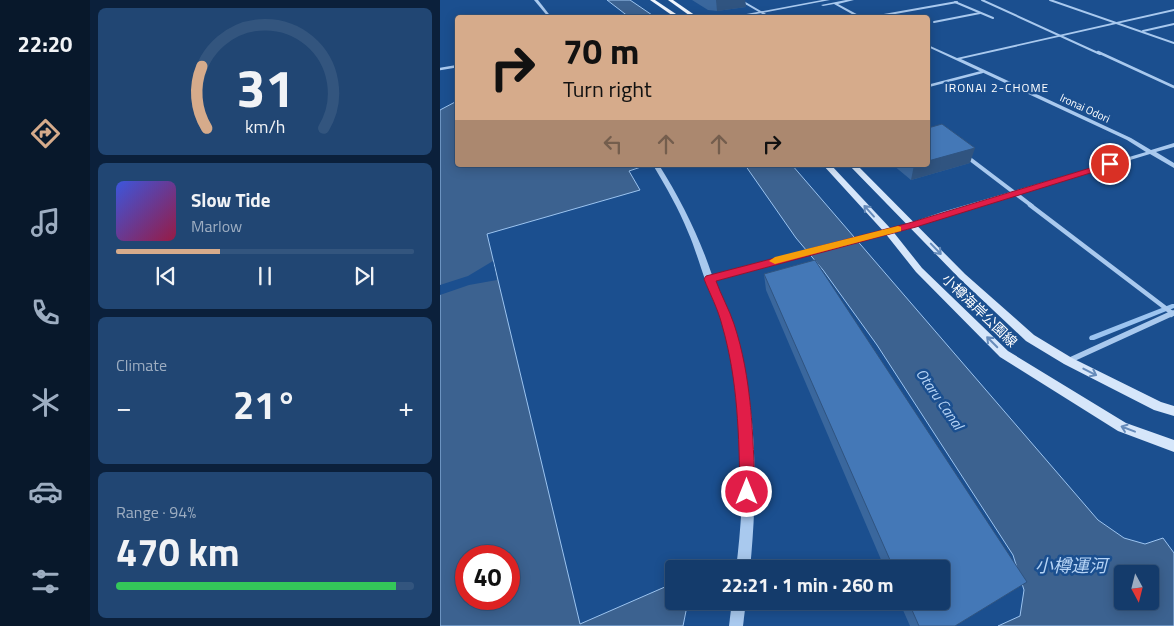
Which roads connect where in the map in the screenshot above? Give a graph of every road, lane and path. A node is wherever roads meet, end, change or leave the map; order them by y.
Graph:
1 (536, 0) edge
2 (652, 0) edge
3 (670, 0) edge
4 (740, 0) edge
5 (828, 0) edge
6 (852, 0) edge
7 (950, 0) edge
8 (982, 0) edge
9 (1050, 0) edge
10 (957, 2) junction
11 (834, 3) junction
12 (1174, 10) edge
13 (760, 12) junction
14 (980, 13) junction
15 (548, 15) edge
16 (675, 15) edge
17 (692, 15) edge
18 (743, 15) edge
19 (766, 15) joint
20 (859, 15) edge
21 (882, 15) edge
22 (993, 18) dead end
23 (934, 22) dead end
24 (1117, 22) junction
25 (1174, 24) edge
26 (1142, 31) junction
27 (1061, 36) junction
28 (1174, 43) edge
29 (930, 47) edge
30 (957, 59) junction
31 (455, 66) edge
32 (440, 69) edge
33 (982, 72) junction
34 (930, 85) edge
35 (1174, 87) edge
36 (1174, 145) edge
37 (958, 150) edge
38 (1152, 152) junction
39 (1174, 166) edge
40 (829, 167) edge
41 (855, 167) edge
42 (658, 168) edge
43 (1016, 194) junction
44 (913, 225) junction
45 (888, 231) junction
46 (709, 279) junction
47 (1173, 313) edge
48 (1068, 362) junction
49 (1174, 411) edge
50 (1174, 446) edge
51 (745, 560) edge
52 (738, 610) edge
53 (736, 626) edge

1 - 15 street
2 - 16 main road
3 - 17 main road
4 - 13 street
5 - 11 street
5 - 13 street
6 - 11 street
7 - 10 street
8 - 27 street
9 - 24 street
10 - 14 street
10 - 21 street
11 - 19 street
11 - 20 street
12 - 24 street
13 - 18 street
13 - 19 street
14 - 22 street
14 - 23 street
24 - 26 street
24 - 27 street
25 - 26 street
26 - 28 street
27 - 30 street
27 - 35 street
29 - 30 street, Ironai Odori
30 - 33 street, Ironai Odori
31 - 32 street
33 - 34 street
33 - 38 street, Ironai Odori
36 - 38 street
37 - 43 street
38 - 39 street, Ironai Odori
38 - 43 street
45 -> 40 main road, 小樽海岸公園線
41 - 44 main road, 小樽海岸公園線
42 - 46 street
43 - 44 street
43 - 47 street
44 - 45 street
44 -> 48 main road, 小樽海岸公園線
45 - 46 street
50 -> 45 main road, 小樽海岸公園線
46 - 51 street
47 - 48 street
48 -> 49 main road, 小樽海岸公園線
52 - 53 street

